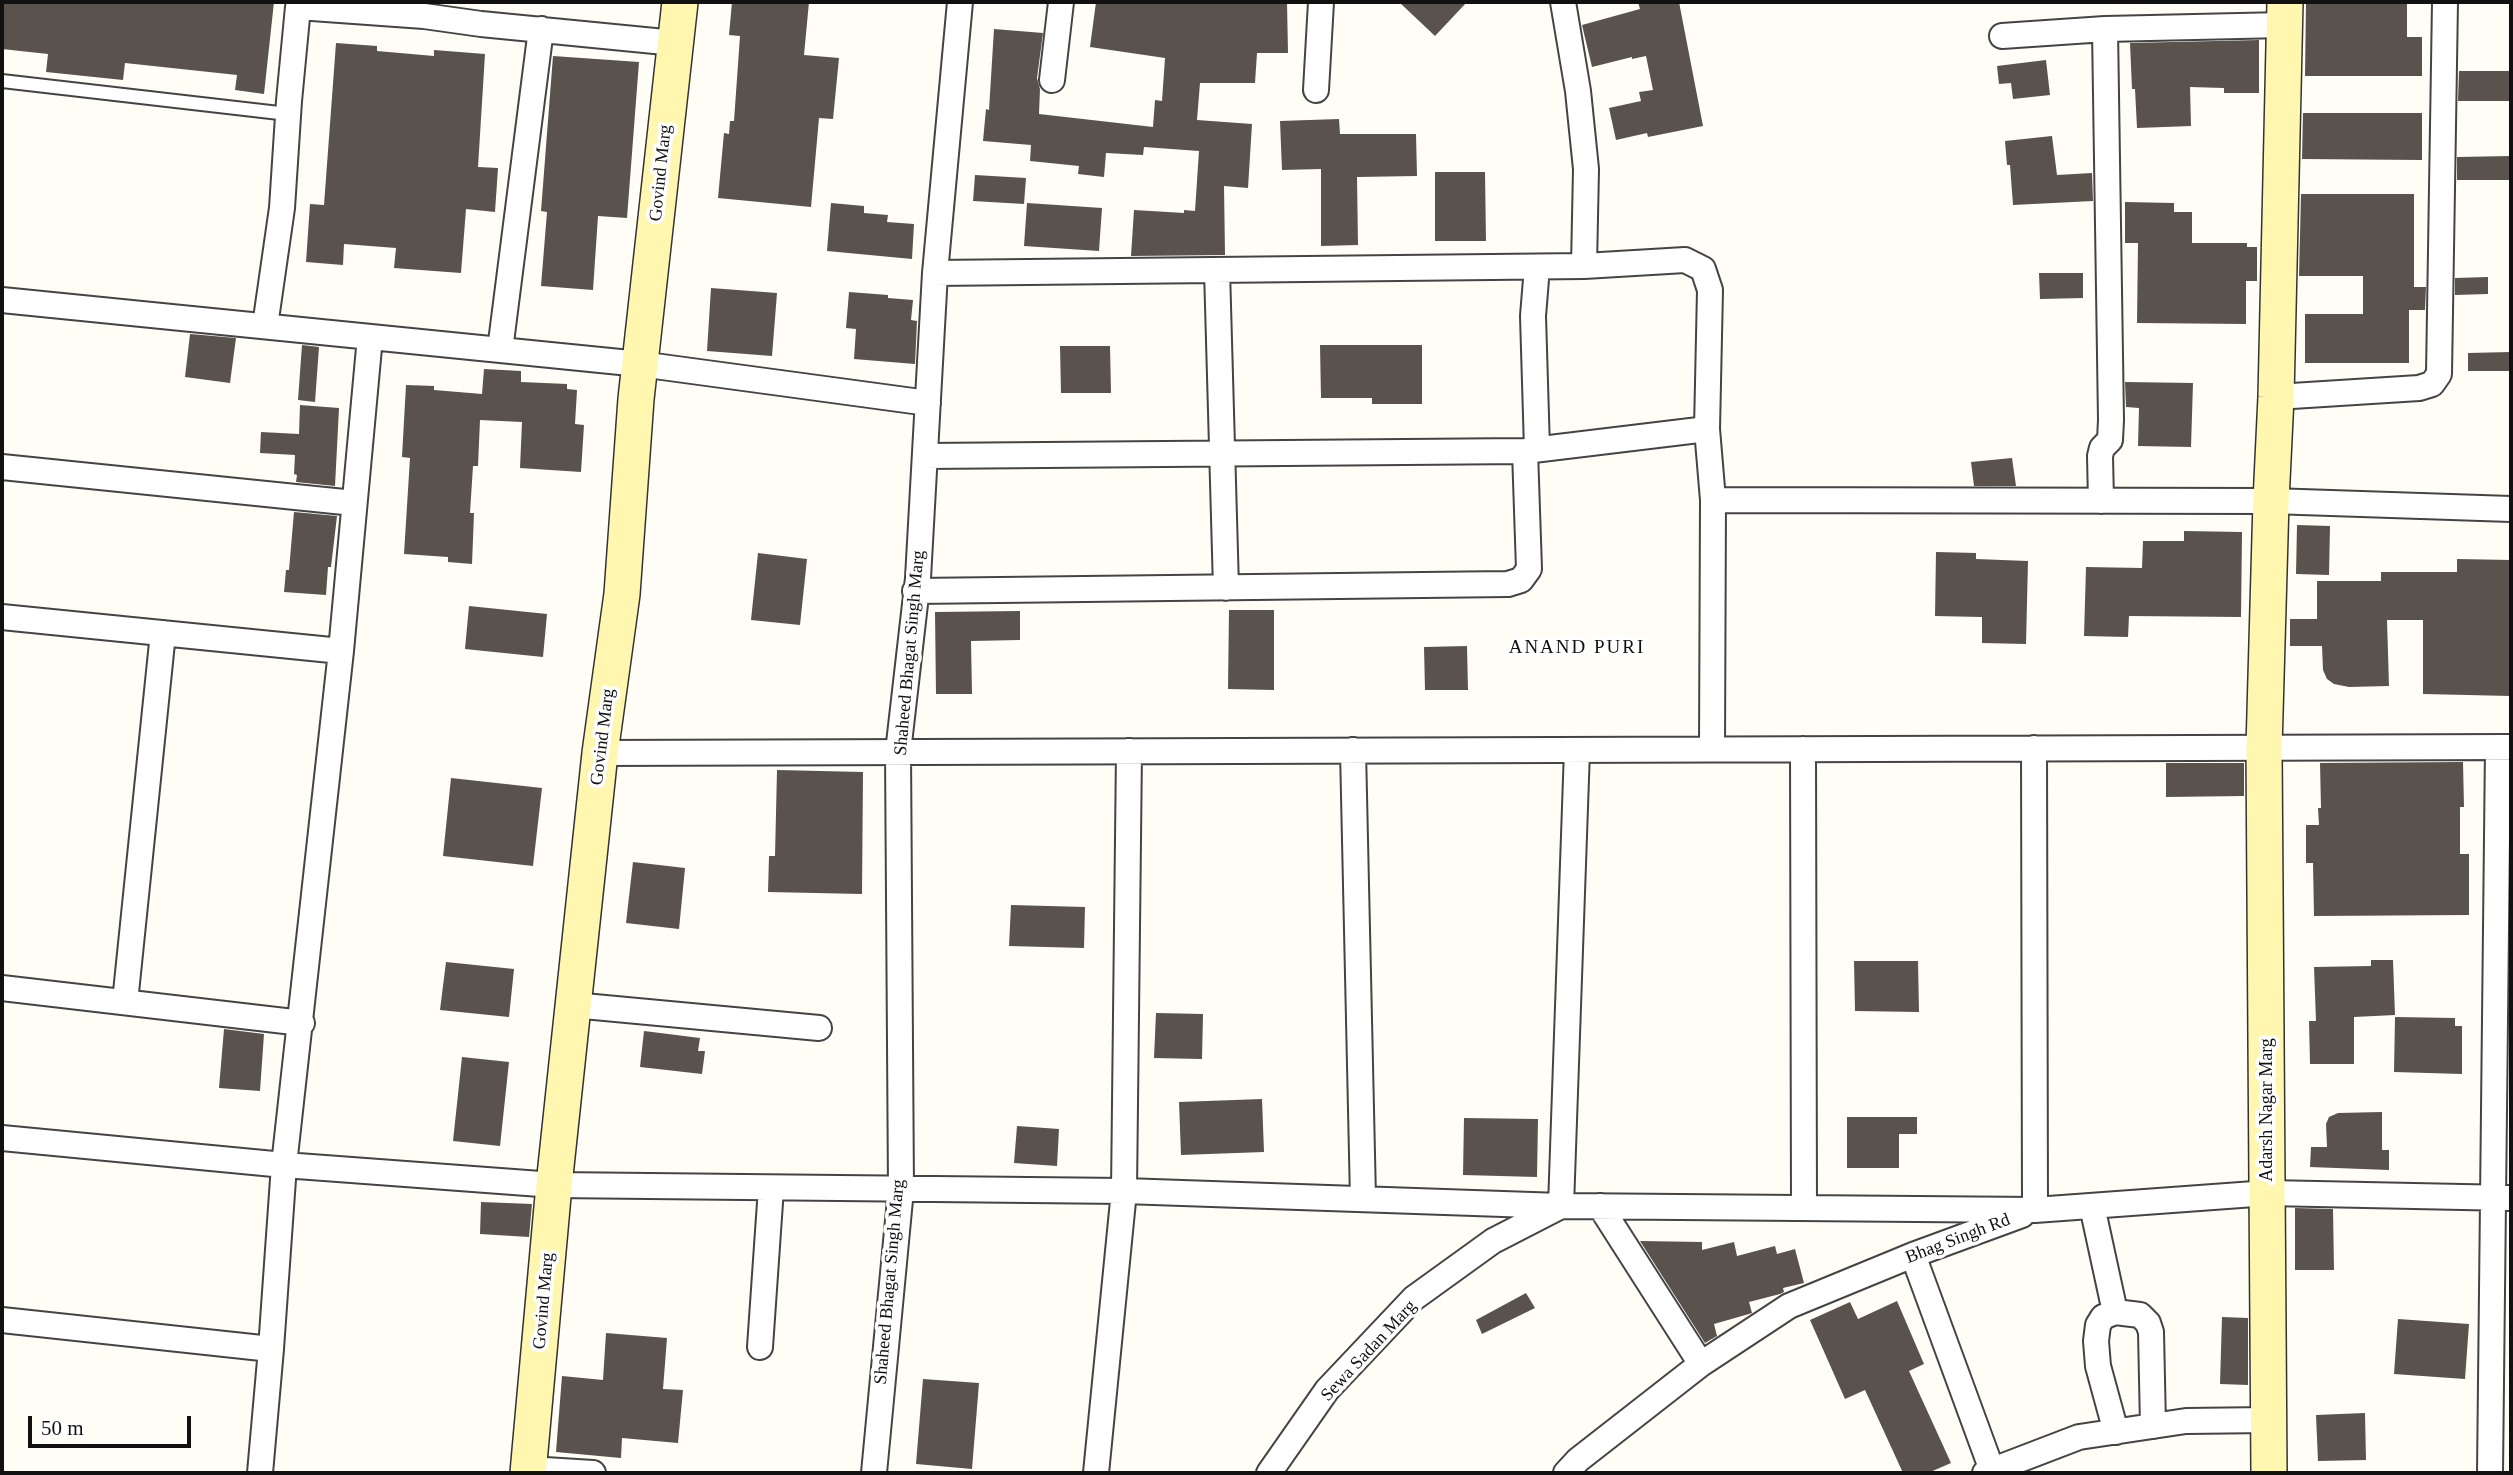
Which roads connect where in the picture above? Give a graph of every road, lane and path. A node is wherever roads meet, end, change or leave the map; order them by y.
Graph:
1 (680, 2) edge
2 (960, 2) edge
3 (1060, 2) edge
4 (1321, 2) edge
5 (1563, 2) edge
6 (2445, 2) edge
7 (298, 4) edge
8 (2285, 13) edge
9 (541, 29) junction
10 (2105, 29) junction
11 (2002, 36) dead end
12 (675, 43) junction
13 (1052, 80) dead end
14 (2, 81) edge
15 (1316, 90) dead end
16 (288, 114) junction
17 (1584, 266) junction
18 (1537, 267) junction
19 (1217, 270) junction
20 (935, 273) junction
21 (2, 300) edge
22 (265, 326) junction
23 (370, 337) junction
24 (500, 350) junction
25 (640, 364) junction
26 (2276, 397) junction
27 (928, 403) junction
28 (1707, 429) junction
29 (1531, 450) junction
30 (1222, 453) junction
31 (925, 456) junction
32 (2, 467) edge
33 (1713, 500) junction
34 (2101, 501) junction
35 (2271, 501) junction
36 (354, 503) junction
37 (2511, 509) edge
38 (1226, 588) junction
39 (915, 591) junction
40 (2, 617) edge
41 (163, 633) junction
42 (341, 651) junction
43 (2504, 747) edge
44 (2034, 748) junction
45 (2264, 748) junction
46 (1712, 749) junction
47 (1803, 749) junction
48 (1353, 750) junction
49 (1577, 750) junction
50 (1129, 751) junction
51 (898, 752) junction
52 (600, 753) junction
53 (2, 988) edge
54 (125, 1003) junction
55 (573, 1005) junction
56 (302, 1023) junction
57 (819, 1028) dead end
58 (2, 1138) edge
59 (284, 1165) junction
60 (554, 1185) junction
61 (771, 1188) junction
62 (901, 1189) junction
63 (1125, 1191) junction
64 (2268, 1193) junction
65 (2503, 1198) edge
66 (1363, 1199) junction
67 (1561, 1206) junction
68 (1600, 1206) junction
69 (2092, 1206) junction
70 (1804, 1208) junction
71 (2035, 1210) junction
72 (1913, 1255) junction
73 (2115, 1311) junction
74 (2, 1320) edge
75 (760, 1347) dead end
76 (271, 1349) junction
77 (1702, 1364) junction
78 (2269, 1420) junction
79 (2153, 1426) junction
80 (2116, 1432) junction
81 (529, 1471) edge
82 (1990, 1472) edge
83 (260, 1473) edge
84 (593, 1473) edge
85 (874, 1473) edge
86 (1096, 1473) edge
87 (1269, 1473) edge
88 (1566, 1473) edge
89 (2269, 1473) edge
90 (2490, 1473) edge

1 - 12 street, Govind Marg
2 - 20 street, Shaheed Bhagat Singh Marg
3 - 13 street
4 - 15 street
5 - 17 street
6 - 26 street
7 - 9 street
7 - 16 street
8 - 10 street
8 - 26 street, Adarsh Nagar Marg
9 - 12 street
9 - 24 street
10 - 11 street
10 - 34 street
12 - 25 street, Govind Marg
14 - 16 lane
16 - 22 street
17 - 18 street
17 - 28 street
18 - 19 street
18 - 29 street
19 - 20 street
19 - 30 street
20 - 27 street, Shaheed Bhagat Singh Marg
21 - 22 street
22 - 23 street
23 - 24 street
23 - 36 street
24 - 25 street
25 - 27 street
25 - 52 street, Govind Marg
26 - 35 street, Adarsh Nagar Marg
27 - 31 street, Shaheed Bhagat Singh Marg
28 - 29 street
28 - 33 street
29 - 30 street
29 - 38 street
30 - 31 street
30 - 38 street
31 - 39 street, Shaheed Bhagat Singh Marg
32 - 36 street
33 - 34 street
33 - 46 street
34 - 35 street
35 - 37 street
35 - 45 street, Adarsh Nagar Marg
36 - 42 street
38 - 39 street
39 - 51 street, Shaheed Bhagat Singh Marg
40 - 41 street
41 - 42 street
41 - 54 street
42 - 56 street
43 - 45 street
43 - 65 street
44 - 45 street
44 - 47 street
44 - 71 street, Bhag Singh Rd
45 - 64 street, Adarsh Nagar Marg
46 - 47 street
46 - 49 street
47 - 70 street
48 - 49 street
48 - 50 street
48 - 66 street
49 - 67 street
50 - 51 street
50 - 63 street
51 - 52 street
51 - 62 street, Shaheed Bhagat Singh Marg
52 - 55 street, Govind Marg
53 - 54 street
54 - 56 street
55 - 57 street
55 - 60 street, Govind Marg
56 - 59 street
58 - 59 street
59 - 60 street
59 - 76 street
60 - 61 street
60 - 81 street, Govind Marg
61 - 62 street
61 - 75 street
62 - 63 street
62 - 85 street, Shaheed Bhagat Singh Marg
63 - 66 street
63 - 86 street
64 - 65 street
64 - 69 street
64 - 78 street, Adarsh Nagar Marg
65 - 90 street
66 - 67 street
67 - 68 street
67 - 87 street, Sewa Sadan Marg
68 - 70 street
68 - 77 street
69 - 71 street
69 - 73 street
70 - 71 street
71 - 72 street, Bhag Singh Rd
72 - 77 street, Bhag Singh Rd
72 - 82 street
73 - 79 street
73 - 80 street
74 - 76 street
76 - 83 street
77 - 88 street, Bhag Singh Rd
78 - 79 street
78 - 89 street, Adarsh Nagar Marg
79 - 80 street
80 - 82 street
81 - 84 street

